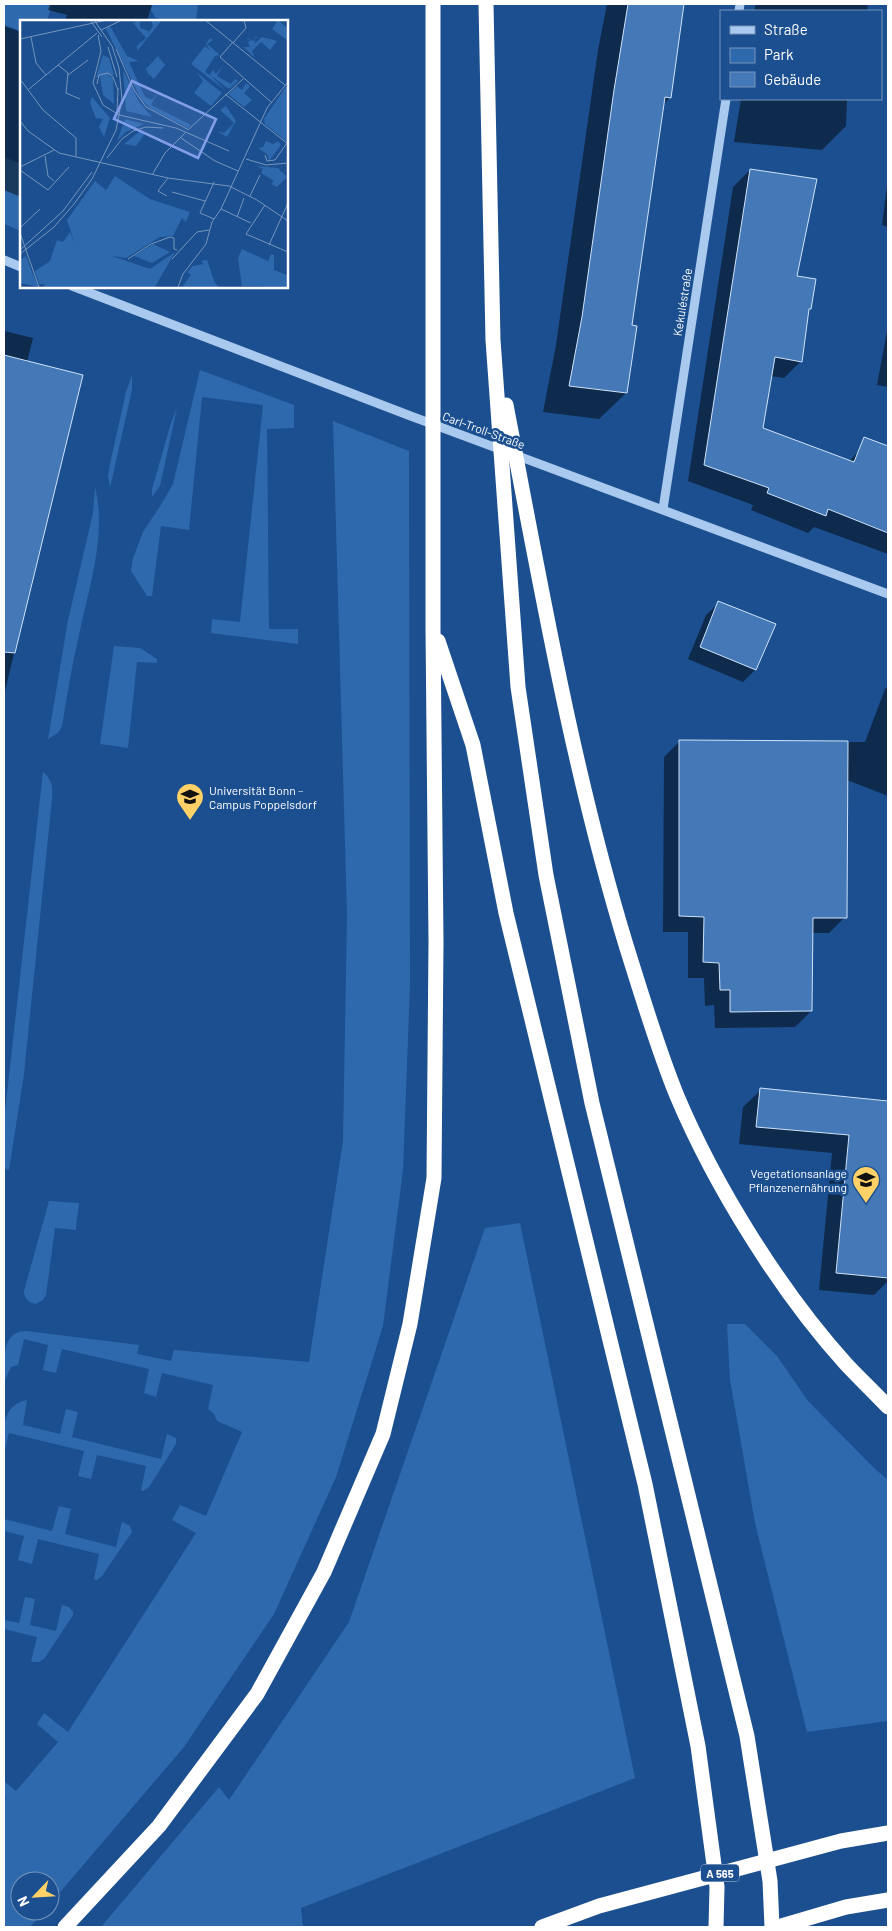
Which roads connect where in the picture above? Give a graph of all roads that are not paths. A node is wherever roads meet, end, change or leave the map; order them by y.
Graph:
1 (433, 4) edge
2 (486, 4) edge
3 (726, 100) edge
4 (4, 260) edge
5 (20, 267) edge
6 (77, 288) edge
7 (493, 340) junction
8 (663, 509) junction
9 (888, 594) edge
10 (433, 628) junction
11 (888, 1406) edge
12 (888, 1833) edge
13 (888, 1900) edge
14 (66, 1927) edge
15 (542, 1927) edge
16 (716, 1927) edge
17 (772, 1927) edge
18 (778, 1927) edge

1 - 10 highway
2 - 7 highway
3 - 8 street, Kekuléstraße
4 - 5 street
6 - 8 street, Carl-Troll-Straße
7 - 11 highway
7 - 17 highway
8 - 9 street, Carl-Troll-Straße
10 - 14 highway
10 - 16 highway
12 - 15 highway, A 565
13 - 18 highway

